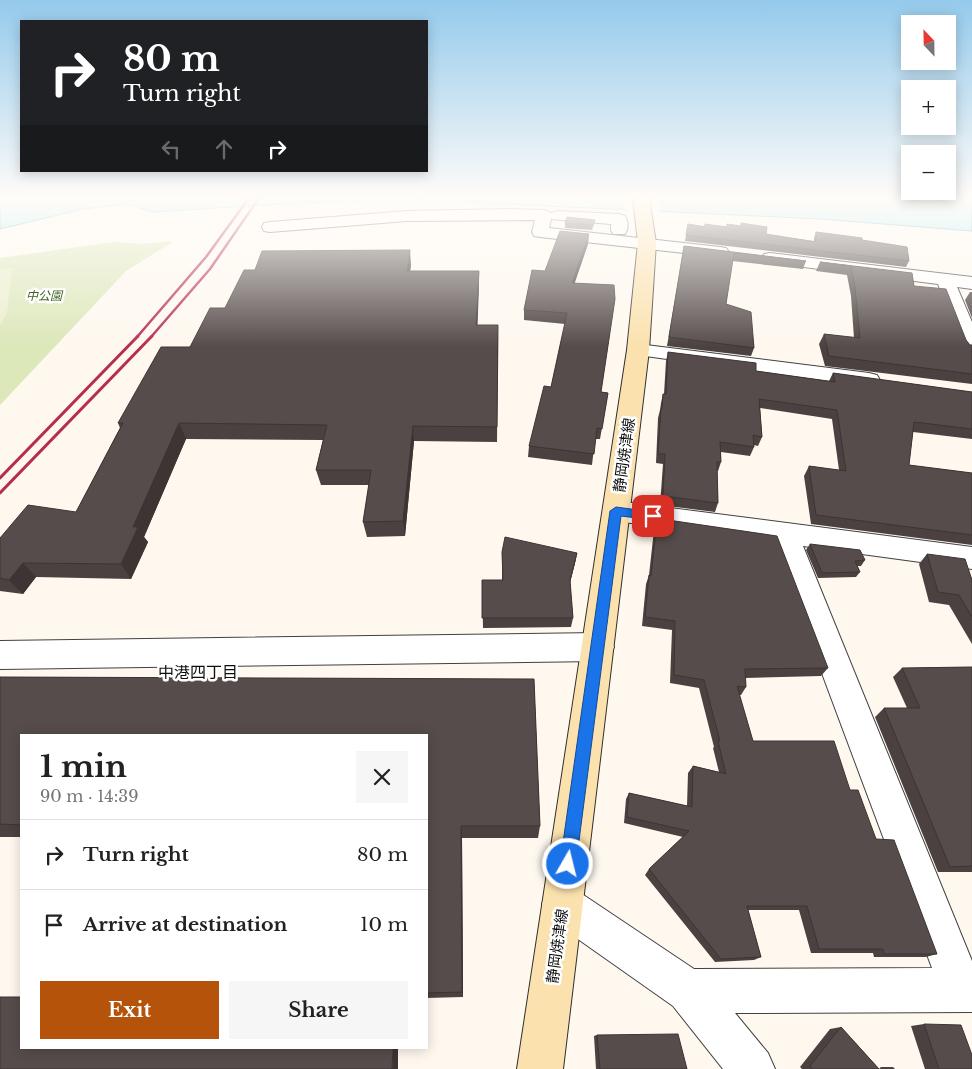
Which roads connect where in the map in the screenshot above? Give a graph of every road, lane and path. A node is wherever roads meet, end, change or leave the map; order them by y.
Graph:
1 (646, 248) edge
2 (703, 248) edge
3 (735, 253) edge
4 (754, 256) edge
5 (945, 279) junction
6 (972, 283) edge
7 (972, 348) edge
8 (638, 350) junction
9 (894, 383) edge
10 (616, 511) junction
11 (784, 534) junction
12 (972, 558) edge
13 (598, 647) junction
14 (0, 655) edge
15 (562, 904) junction
16 (967, 990) edge
17 (688, 991) junction
18 (540, 1069) edge
19 (752, 1069) edge

1 - 8 main road, 静岡焼津線
2 - 3 street
4 - 5 street
5 - 6 street
5 - 7 street
8 - 9 street
8 - 10 main road, 静岡焼津線
10 - 11 street
10 - 13 main road, 静岡焼津線
11 - 12 street
11 - 16 street
13 - 14 street
13 - 15 main road, 静岡焼津線
15 - 17 street
15 - 18 main road, 静岡焼津線
16 - 17 street
17 - 19 street

